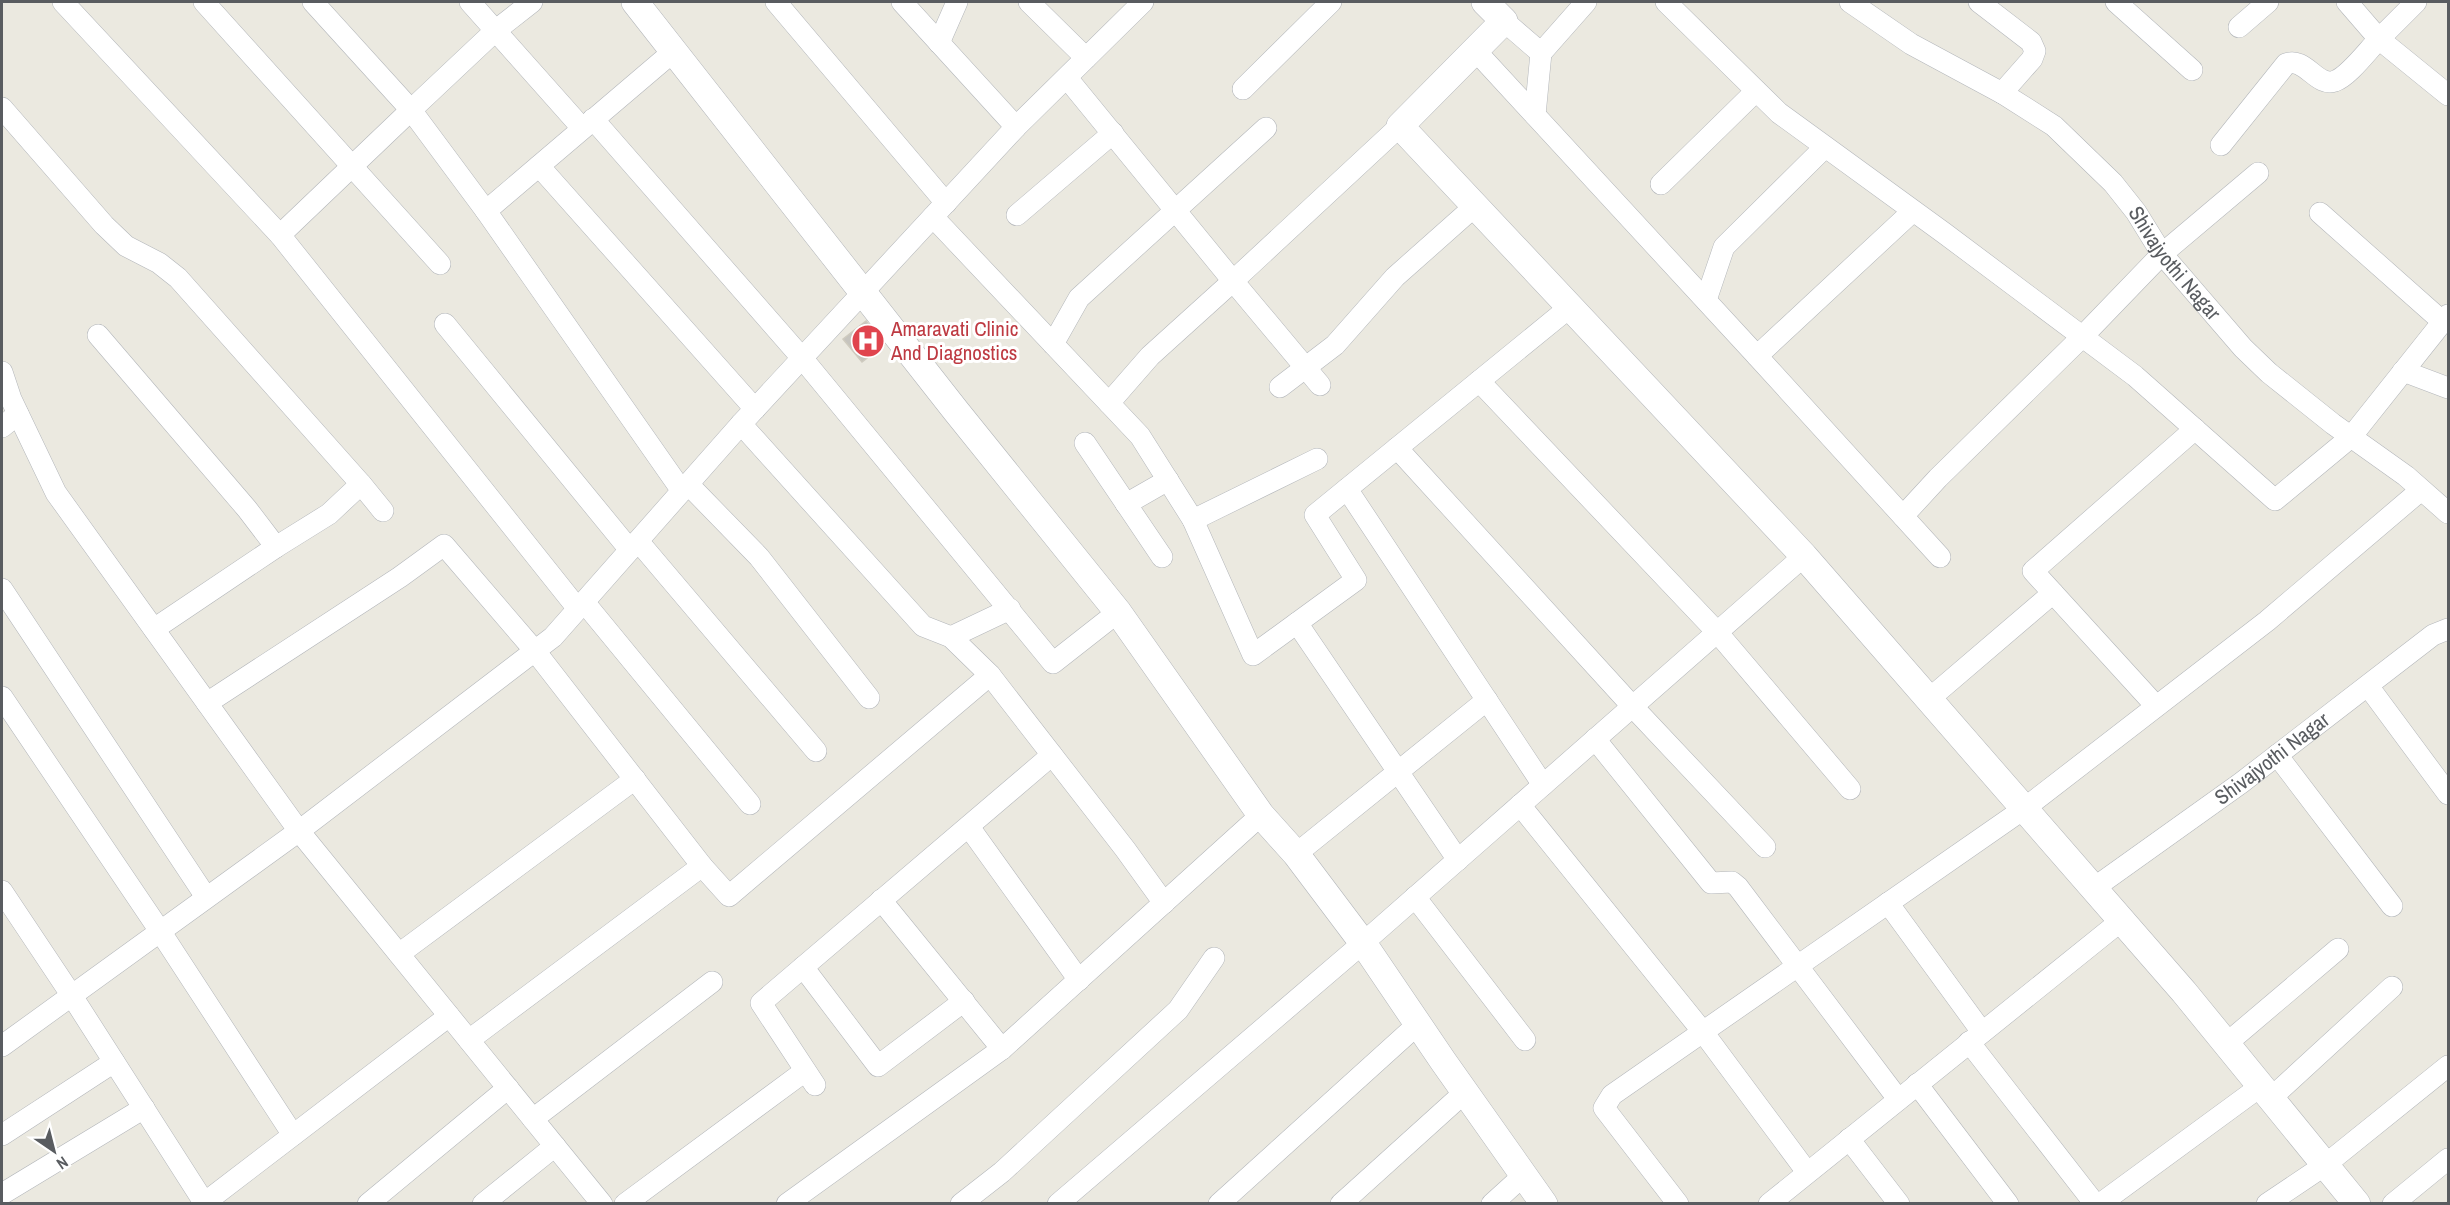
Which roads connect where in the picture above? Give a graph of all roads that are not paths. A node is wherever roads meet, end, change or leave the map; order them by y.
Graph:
1 (63, 2) edge
2 (204, 2) edge
3 (313, 2) edge
4 (470, 2) edge
5 (532, 2) edge
6 (635, 2) edge
7 (776, 2) edge
8 (902, 2) edge
9 (957, 2) edge
10 (1029, 2) edge
11 (1143, 2) edge
12 (1330, 2) edge
13 (1485, 2) edge
14 (1586, 2) edge
15 (1666, 2) edge
16 (1850, 2) edge
17 (1978, 2) edge
18 (2116, 2) edge
19 (2268, 2) edge
20 (2347, 2) edge
21 (2416, 2) edge
22 (1504, 21) junction
23 (2239, 27) dead end
24 (495, 31) junction
25 (2379, 39) junction
26 (939, 43) junction
27 (1474, 49) junction
28 (674, 51) junction
29 (1541, 53) junction
30 (1086, 58) junction
31 (2192, 70) dead end
32 (1067, 78) junction
33 (1243, 89) dead end
34 (1756, 91) junction
35 (2002, 93) junction
36 (2448, 95) edge
37 (2, 108) edge
38 (411, 110) junction
39 (1535, 115) junction
40 (588, 124) junction
41 (1400, 126) junction
42 (1016, 127) junction
43 (1266, 128) dead end
44 (1113, 133) junction
45 (2221, 145) dead end
46 (1825, 147) junction
47 (539, 166) junction
48 (351, 167) junction
49 (2258, 173) dead end
50 (1661, 184) dead end
51 (1475, 206) junction
52 (939, 210) junction
53 (486, 211) junction
54 (1176, 211) junction
55 (1913, 211) junction
56 (2320, 213) dead end
57 (1017, 215) dead end
58 (280, 235) junction
59 (2162, 254) junction
60 (440, 264) dead end
61 (1233, 281) junction
62 (863, 292) junction
63 (1706, 300) junction
64 (1570, 307) junction
65 (2446, 319) edge
66 (445, 324) dead end
67 (98, 335) dead end
68 (2082, 337) junction
69 (1053, 344) junction
70 (1757, 356) junction
71 (802, 358) junction
72 (1306, 367) junction
73 (2, 372) edge
74 (2403, 372) junction
75 (1479, 381) junction
76 (1320, 385) dead end
77 (1280, 387) dead end
78 (2448, 388) edge
79 (1108, 403) junction
80 (748, 417) junction
81 (10, 421) edge
82 (2195, 429) junction
83 (2351, 437) junction
84 (1085, 443) dead end
85 (1397, 448) junction
86 (1317, 459) dead end
87 (1168, 480) junction
88 (361, 484) junction
89 (685, 488) junction
90 (1347, 489) junction
91 (2421, 490) junction
92 (1126, 504) junction
93 (383, 511) dead end
94 (2448, 513) edge
95 (1903, 516) junction
96 (1193, 520) junction
97 (634, 545) junction
98 (276, 547) junction
99 (1804, 556) junction
100 (1162, 557) dead end
101 (1940, 557) dead end
102 (2, 589) edge
103 (2053, 593) junction
104 (581, 605) junction
105 (1010, 609) junction
106 (1118, 612) junction
107 (1297, 623) junction
108 (2448, 628) edge
109 (154, 629) junction
110 (1717, 632) junction
111 (951, 637) junction
112 (535, 651) junction
113 (990, 675) junction
114 (2368, 686) junction
115 (2, 697) edge
116 (869, 698) dead end
117 (1929, 699) junction
118 (1487, 700) junction
119 (207, 703) junction
120 (2156, 706) junction
121 (1633, 707) junction
122 (1595, 739) junction
123 (816, 751) dead end
124 (1052, 755) junction
125 (2277, 755) junction
126 (1398, 772) junction
127 (635, 779) junction
128 (1543, 785) junction
129 (1850, 789) dead end
130 (2448, 794) edge
131 (750, 804) dead end
132 (1520, 805) junction
133 (2025, 808) junction
134 (1261, 815) junction
135 (969, 827) junction
136 (299, 831) junction
137 (1765, 847) dead end
138 (1296, 854) junction
139 (1458, 860) junction
140 (702, 866) junction
141 (2094, 888) junction
142 (2, 891) edge
143 (206, 897) junction
144 (1415, 897) junction
145 (881, 900) junction
146 (1164, 903) junction
147 (1888, 903) junction
148 (2392, 906) dead end
149 (2122, 920) junction
150 (160, 932) junction
151 (1363, 943) junction
152 (2338, 949) dead end
153 (399, 954) junction
154 (1214, 958) dead end
155 (803, 967) junction
156 (1797, 967) junction
157 (1079, 980) junction
158 (712, 982) dead end
159 (2392, 987) dead end
160 (72, 996) junction
161 (964, 1001) junction
162 (449, 1016) junction
163 (1418, 1024) junction
164 (1703, 1032) junction
165 (1976, 1037) junction
166 (469, 1040) junction
167 (1525, 1040) dead end
168 (2226, 1044) junction
169 (2, 1046) edge
170 (1002, 1049) junction
171 (114, 1062) junction
172 (2448, 1066) edge
173 (1917, 1084) junction
174 (508, 1088) junction
175 (1465, 1092) junction
176 (2266, 1092) junction
177 (1898, 1099) junction
178 (144, 1108) junction
179 (533, 1119) junction
180 (2, 1135) edge
181 (292, 1135) junction
182 (1849, 1139) junction
183 (555, 1146) junction
184 (2448, 1159) edge
185 (2325, 1165) junction
186 (1807, 1172) junction
187 (1524, 1175) junction
188 (2, 1194) edge
189 (1783, 1199) edge
190 (204, 1203) edge
191 (368, 1203) edge
192 (483, 1203) edge
193 (602, 1203) edge
194 (625, 1203) edge
195 (788, 1203) edge
196 (961, 1203) edge
197 (1058, 1203) edge
198 (1219, 1203) edge
199 (1341, 1203) edge
200 (1492, 1203) edge
201 (1544, 1203) edge
202 (1678, 1203) edge
203 (1899, 1203) edge
204 (2008, 1203) edge
205 (2095, 1203) edge
206 (2100, 1203) edge
207 (2268, 1203) edge
208 (2357, 1203) edge
209 (2393, 1203) edge

1 - 58 street
2 - 48 street
3 - 38 street
4 - 24 street
5 - 24 street
6 - 28 street
7 - 52 street
8 - 26 street
9 - 26 street
10 - 30 street
11 - 30 street
12 - 33 street
13 - 22 street
14 - 29 street
15 - 34 street
16 - 35 street, Shivajyothi Nagar
17 - 35 street
18 - 31 street
19 - 23 street
20 - 25 street
21 - 25 street
22 - 27 street
22 - 29 street
24 - 38 street
24 - 40 street
25 - 36 street
25 - 45 street
26 - 42 street
27 - 39 street
27 - 41 street
28 - 40 street
28 - 62 street
29 - 39 street
30 - 32 street
32 - 42 street
32 - 44 street
34 - 46 street
34 - 50 street
35 - 59 street, Shivajyothi Nagar
37 - 88 street
38 - 48 street
38 - 53 street
39 - 63 street
40 - 47 street
40 - 71 street
41 - 51 street
41 - 61 street
42 - 52 street
43 - 54 street
44 - 54 street
44 - 57 street
46 - 55 street
46 - 63 street
47 - 53 street
47 - 80 street
48 - 58 street
48 - 60 street
49 - 59 street
51 - 64 street
51 - 72 street
52 - 62 street
52 - 69 street
53 - 89 street
54 - 61 street
54 - 69 street
55 - 68 street
55 - 70 street
56 - 65 street
58 - 104 street
59 - 68 street
59 - 83 street, Shivajyothi Nagar
61 - 72 street
61 - 79 street
62 - 71 street
62 - 106 street
63 - 70 street
64 - 75 street
64 - 99 street
65 - 74 street
66 - 97 street
67 - 98 street
68 - 82 street
68 - 95 street
69 - 79 street
70 - 95 street
71 - 80 street
71 - 105 street
72 - 76 street
72 - 77 street
73 - 81 street
74 - 78 street
74 - 83 street
75 - 85 street
75 - 110 street
79 - 87 street
80 - 89 street
80 - 111 street
81 - 109 street
82 - 83 street
82 - 103 street
83 - 91 street, Shivajyothi Nagar
84 - 92 street
85 - 90 street
85 - 121 street
86 - 96 street
87 - 92 street
87 - 96 street
88 - 93 street
88 - 98 street
89 - 97 street
89 - 116 street
90 - 107 street
90 - 118 street
91 - 94 street, Shivajyothi Nagar
91 - 120 street
92 - 100 street
95 - 101 street
96 - 107 street
97 - 104 street
97 - 123 street
98 - 109 street
99 - 110 street
99 - 117 street
102 - 143 street
103 - 117 street
103 - 120 street
104 - 112 street
104 - 131 street
105 - 106 street
105 - 111 street
106 - 134 street
107 - 126 street
108 - 114 street, Shivajyothi Nagar
109 - 119 street
110 - 121 street
110 - 129 street
111 - 113 street
112 - 119 street
112 - 127 street
112 - 136 street
113 - 124 street
113 - 140 street
114 - 125 street, Shivajyothi Nagar
114 - 130 street
115 - 150 street
117 - 133 street
118 - 126 street
118 - 128 street
119 - 136 street
120 - 133 street
121 - 122 street
121 - 137 street
122 - 128 street
122 - 156 street
124 - 135 street
124 - 146 street
125 - 141 street, Shivajyothi Nagar
125 - 148 street
126 - 138 street
126 - 139 street
127 - 140 street
127 - 153 street
128 - 132 street
132 - 139 street
132 - 164 street
133 - 141 street
133 - 147 street
134 - 138 street
134 - 146 street
135 - 145 street
135 - 157 street
136 - 143 street
136 - 153 street
138 - 151 street
139 - 144 street
140 - 166 street
141 - 149 street
142 - 160 street
143 - 150 street
144 - 151 street
144 - 167 street
145 - 155 street
145 - 161 street
146 - 157 street
147 - 156 street
147 - 165 street
149 - 165 street
149 - 168 street
150 - 160 street
150 - 181 street
151 - 163 street
151 - 197 street
152 - 168 street
153 - 162 street
154 - 196 street
155 - 161 street
155 - 194 street
156 - 164 street
156 - 177 street
157 - 170 street
158 - 179 street
159 - 176 street
160 - 169 street
160 - 171 street
161 - 170 street
162 - 166 street
162 - 181 street
163 - 175 street
163 - 198 street
164 - 186 street
164 - 202 street
165 - 173 street
165 - 205 street
166 - 174 street
168 - 176 street
170 - 195 street
171 - 178 street
171 - 180 street
172 - 185 street
173 - 177 street
173 - 204 street
174 - 179 street
174 - 191 street
175 - 187 street
175 - 199 street
176 - 185 street
176 - 206 street
177 - 182 street
178 - 188 street
178 - 190 street
179 - 183 street
181 - 190 street
182 - 186 street
182 - 203 street
183 - 192 street
183 - 193 street
184 - 209 street
185 - 207 street
185 - 208 street
186 - 189 street
187 - 200 street
187 - 201 street

